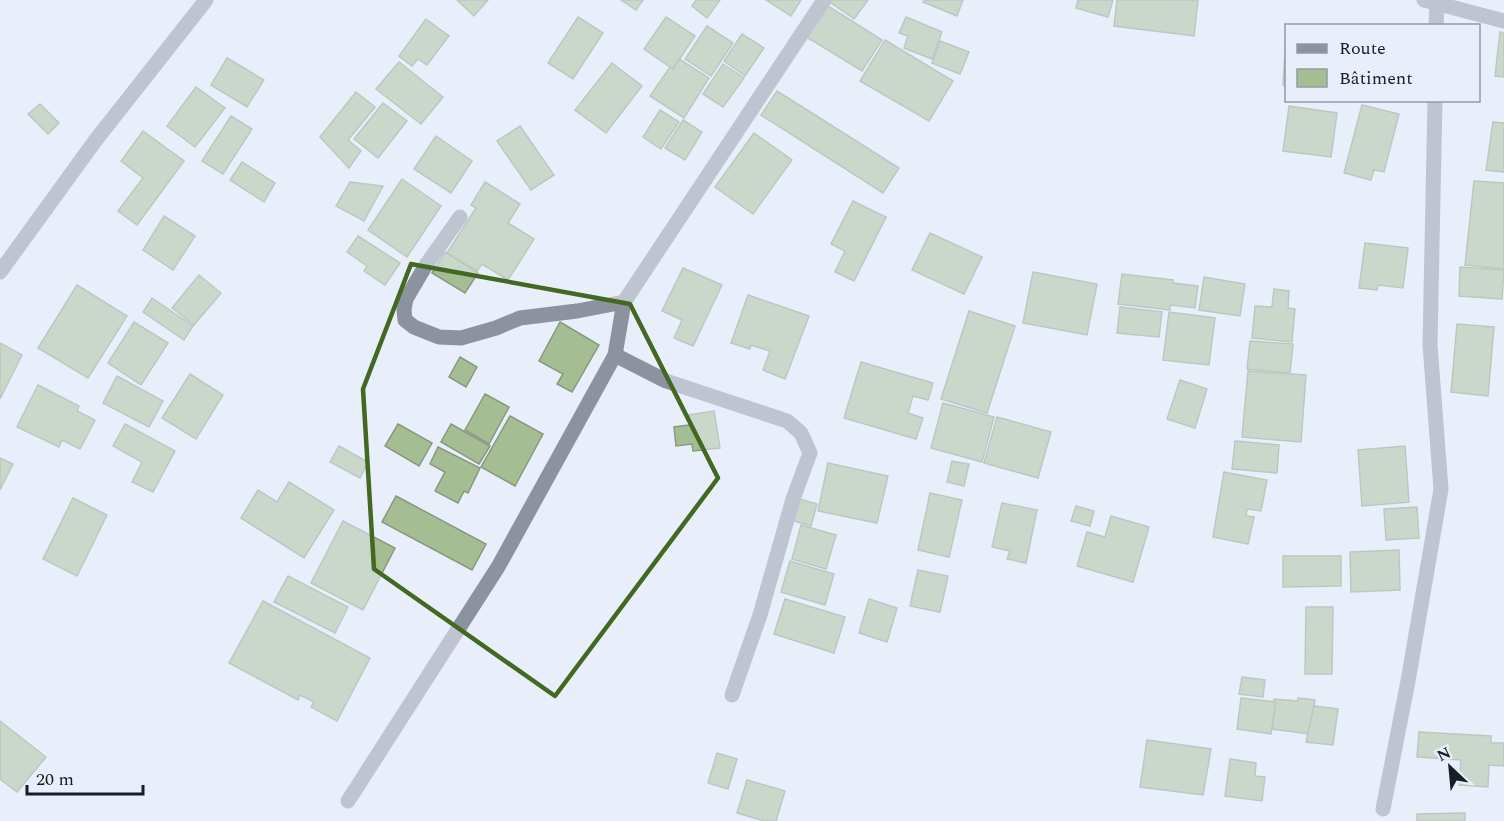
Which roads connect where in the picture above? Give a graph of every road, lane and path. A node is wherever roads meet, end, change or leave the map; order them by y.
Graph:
1 (206, 0) edge
2 (824, 0) edge
3 (1431, 2) edge
4 (1453, 4) edge
5 (1504, 21) edge
6 (1436, 24) edge
7 (1435, 102) edge
8 (460, 217) dead end
9 (0, 272) edge
10 (624, 302) junction
11 (615, 355) junction
12 (732, 694) dead end
13 (348, 801) dead end
14 (1383, 809) dead end

1 - 9 street
2 - 10 street
3 - 4 street
3 - 6 street
4 - 5 street
7 - 14 street
8 - 10 street
10 - 11 street
11 - 12 street
11 - 13 street

